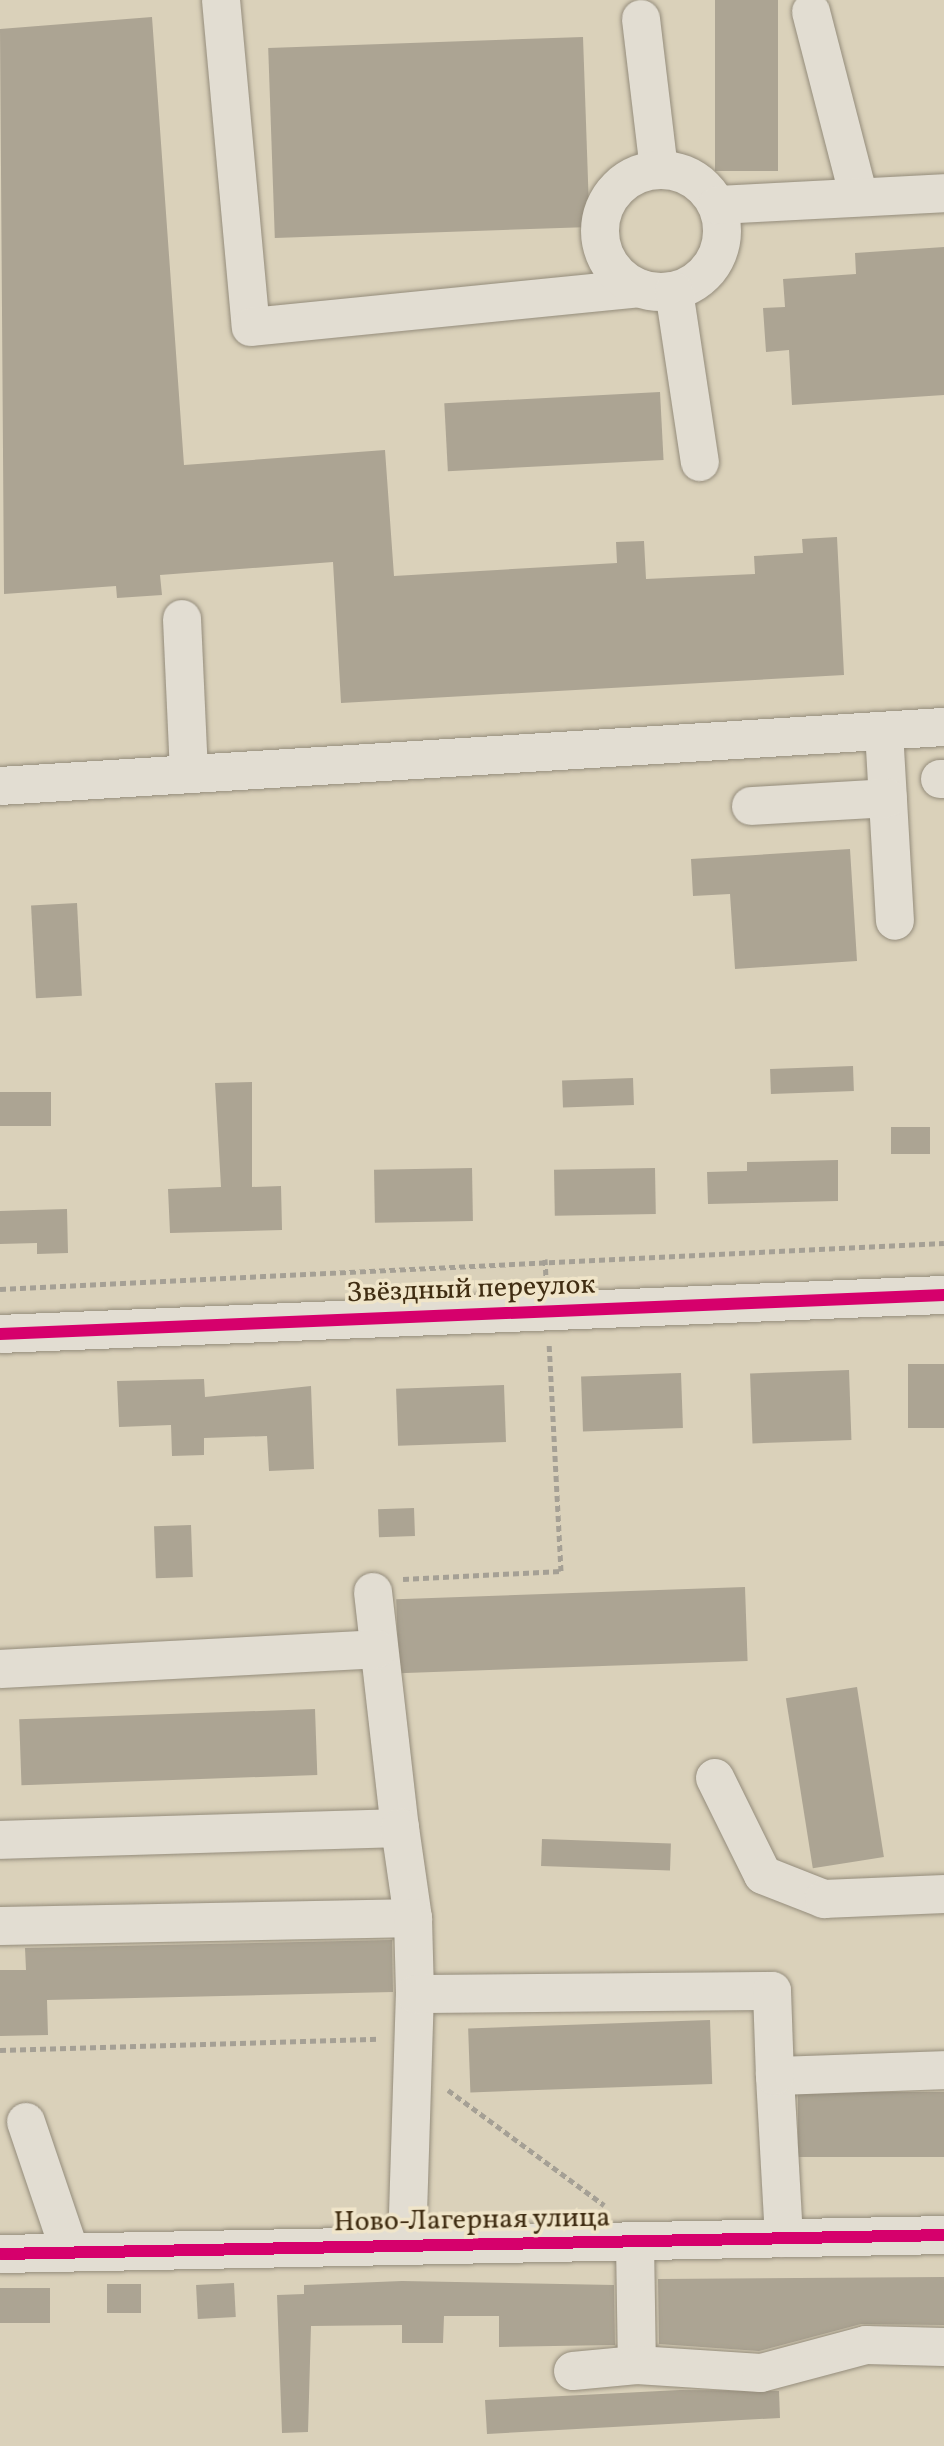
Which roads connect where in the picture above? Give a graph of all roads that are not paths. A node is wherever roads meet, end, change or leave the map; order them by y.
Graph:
1 (221, 0) edge
2 (811, 12) dead end
3 (641, 19) dead end
4 (659, 169) junction
5 (944, 193) edge
6 (859, 197) junction
7 (718, 205) junction
8 (656, 290) junction
9 (700, 462) dead end
10 (182, 619) dead end
11 (944, 727) edge
12 (884, 731) junction
13 (189, 774) junction
14 (0, 786) edge
15 (888, 798) junction
16 (751, 806) dead end
17 (895, 921) dead end
18 (944, 1295) edge
19 (0, 1334) edge
20 (373, 1592) road end
21 (376, 1649) junction
22 (0, 1669) edge
23 (715, 1778) dead end
24 (400, 1828) junction
25 (0, 1840) edge
26 (944, 1894) edge
27 (413, 1918) junction
28 (0, 1926) edge
29 (415, 1994) junction
30 (944, 2070) edge
31 (775, 2076) junction
32 (26, 2122) dead end
33 (944, 2235) edge
34 (784, 2238) junction
35 (635, 2242) junction
36 (407, 2246) junction
37 (70, 2252) junction
38 (0, 2254) edge
39 (944, 2347) edge
40 (637, 2365) junction
41 (573, 2371) dead end

1 - 8 street
2 - 6 street
3 - 4 street
4 - 7 street
4 - 8 street
5 - 6 street
6 - 7 street
7 - 8 street
8 - 9 street
10 - 13 street
11 - 12 street
12 - 13 street
12 - 15 street
13 - 14 street
15 - 16 street
15 - 17 street
18 - 19 street, Звёздный переулок
20 - 21 street
21 - 22 street
21 - 24 street
23 - 26 street
24 - 25 street
24 - 27 street
27 - 28 street
27 - 29 street
29 - 31 street
29 - 36 street
30 - 31 street
31 - 34 street
32 - 37 street
33 - 34 street, Ново-Лагерная улица
34 - 35 street, Ново-Лагерная улица
35 - 36 street, Ново-Лагерная улица
35 - 40 street
36 - 37 street, Ново-Лагерная улица
37 - 38 street, Ново-Лагерная улица
39 - 40 street
40 - 41 street

